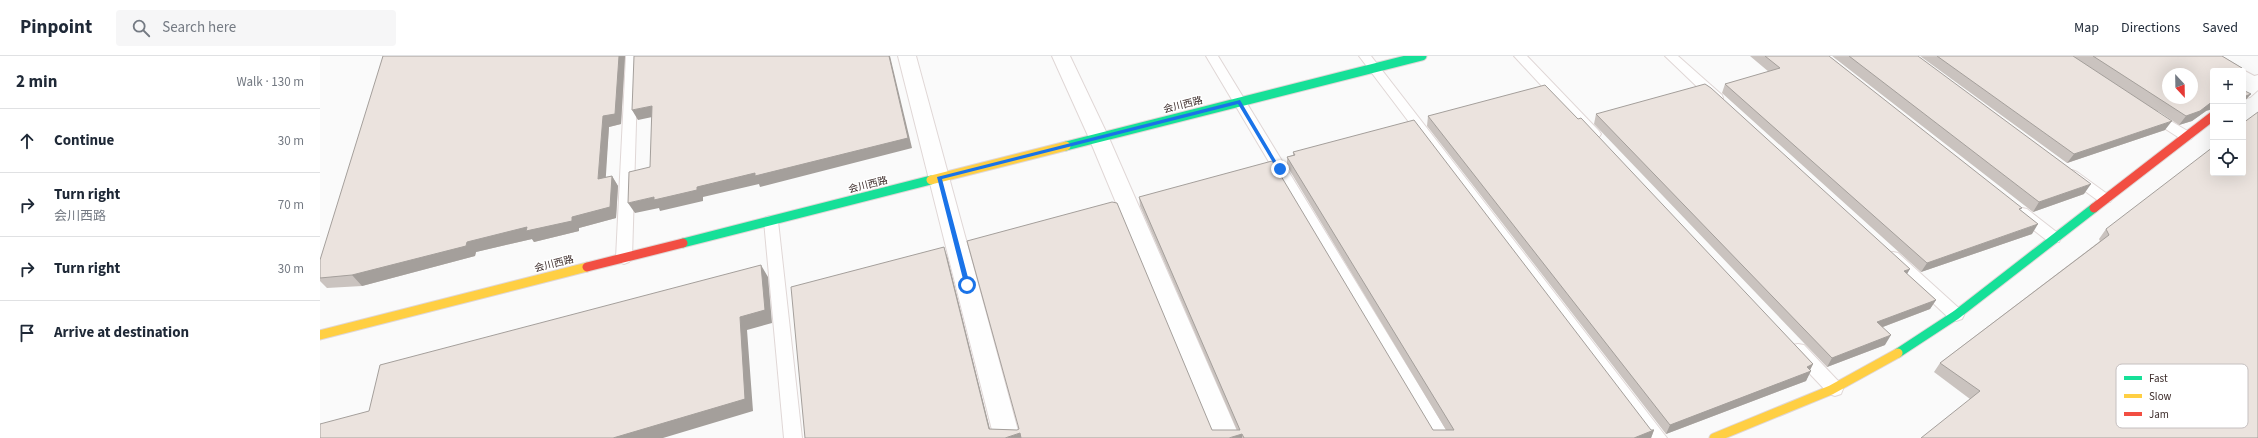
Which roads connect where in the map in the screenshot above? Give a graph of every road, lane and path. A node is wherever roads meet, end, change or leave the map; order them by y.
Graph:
1 (632, 56) edge
2 (907, 56) edge
3 (1062, 56) edge
4 (1212, 56) edge
5 (1365, 56) edge
6 (1422, 56) edge
7 (1520, 56) edge
8 (1671, 56) edge
9 (1374, 68) junction
10 (1240, 102) junction
11 (2141, 107) edge
12 (1729, 109) edge
13 (2210, 118) edge
14 (2186, 136) junction
15 (1099, 138) junction
16 (1601, 142) edge
17 (2060, 167) edge
18 (939, 178) junction
19 (2105, 200) junction
20 (2010, 204) edge
21 (771, 221) junction
22 (2054, 238) junction
23 (1881, 246) edge
24 (624, 258) junction
25 (1956, 314) junction
26 (320, 335) edge
27 (1786, 337) edge
28 (1835, 389) junction
29 (793, 438) edge
30 (1007, 438) edge
31 (1227, 438) edge
32 (1442, 438) edge
33 (1658, 438) edge
34 (1714, 438) edge

1 - 24 lane
2 - 18 street
3 - 15 street
4 - 10 lane
5 - 9 lane
6 - 9 street, 会川西路
7 - 16 lane
8 - 12 lane
9 - 10 street, 会川西路
9 - 33 lane
10 - 15 street, 会川西路
10 - 32 lane
11 - 14 lane
13 - 14 street
14 - 19 street
15 - 18 street, 会川西路
15 - 31 street
17 - 19 lane
18 - 21 street, 会川西路
18 - 30 street
19 - 22 street
20 - 22 lane
21 - 24 street, 会川西路
21 - 29 lane
22 - 25 street
23 - 25 lane
24 - 26 street, 会川西路
25 - 28 street
27 - 28 lane
28 - 34 street

